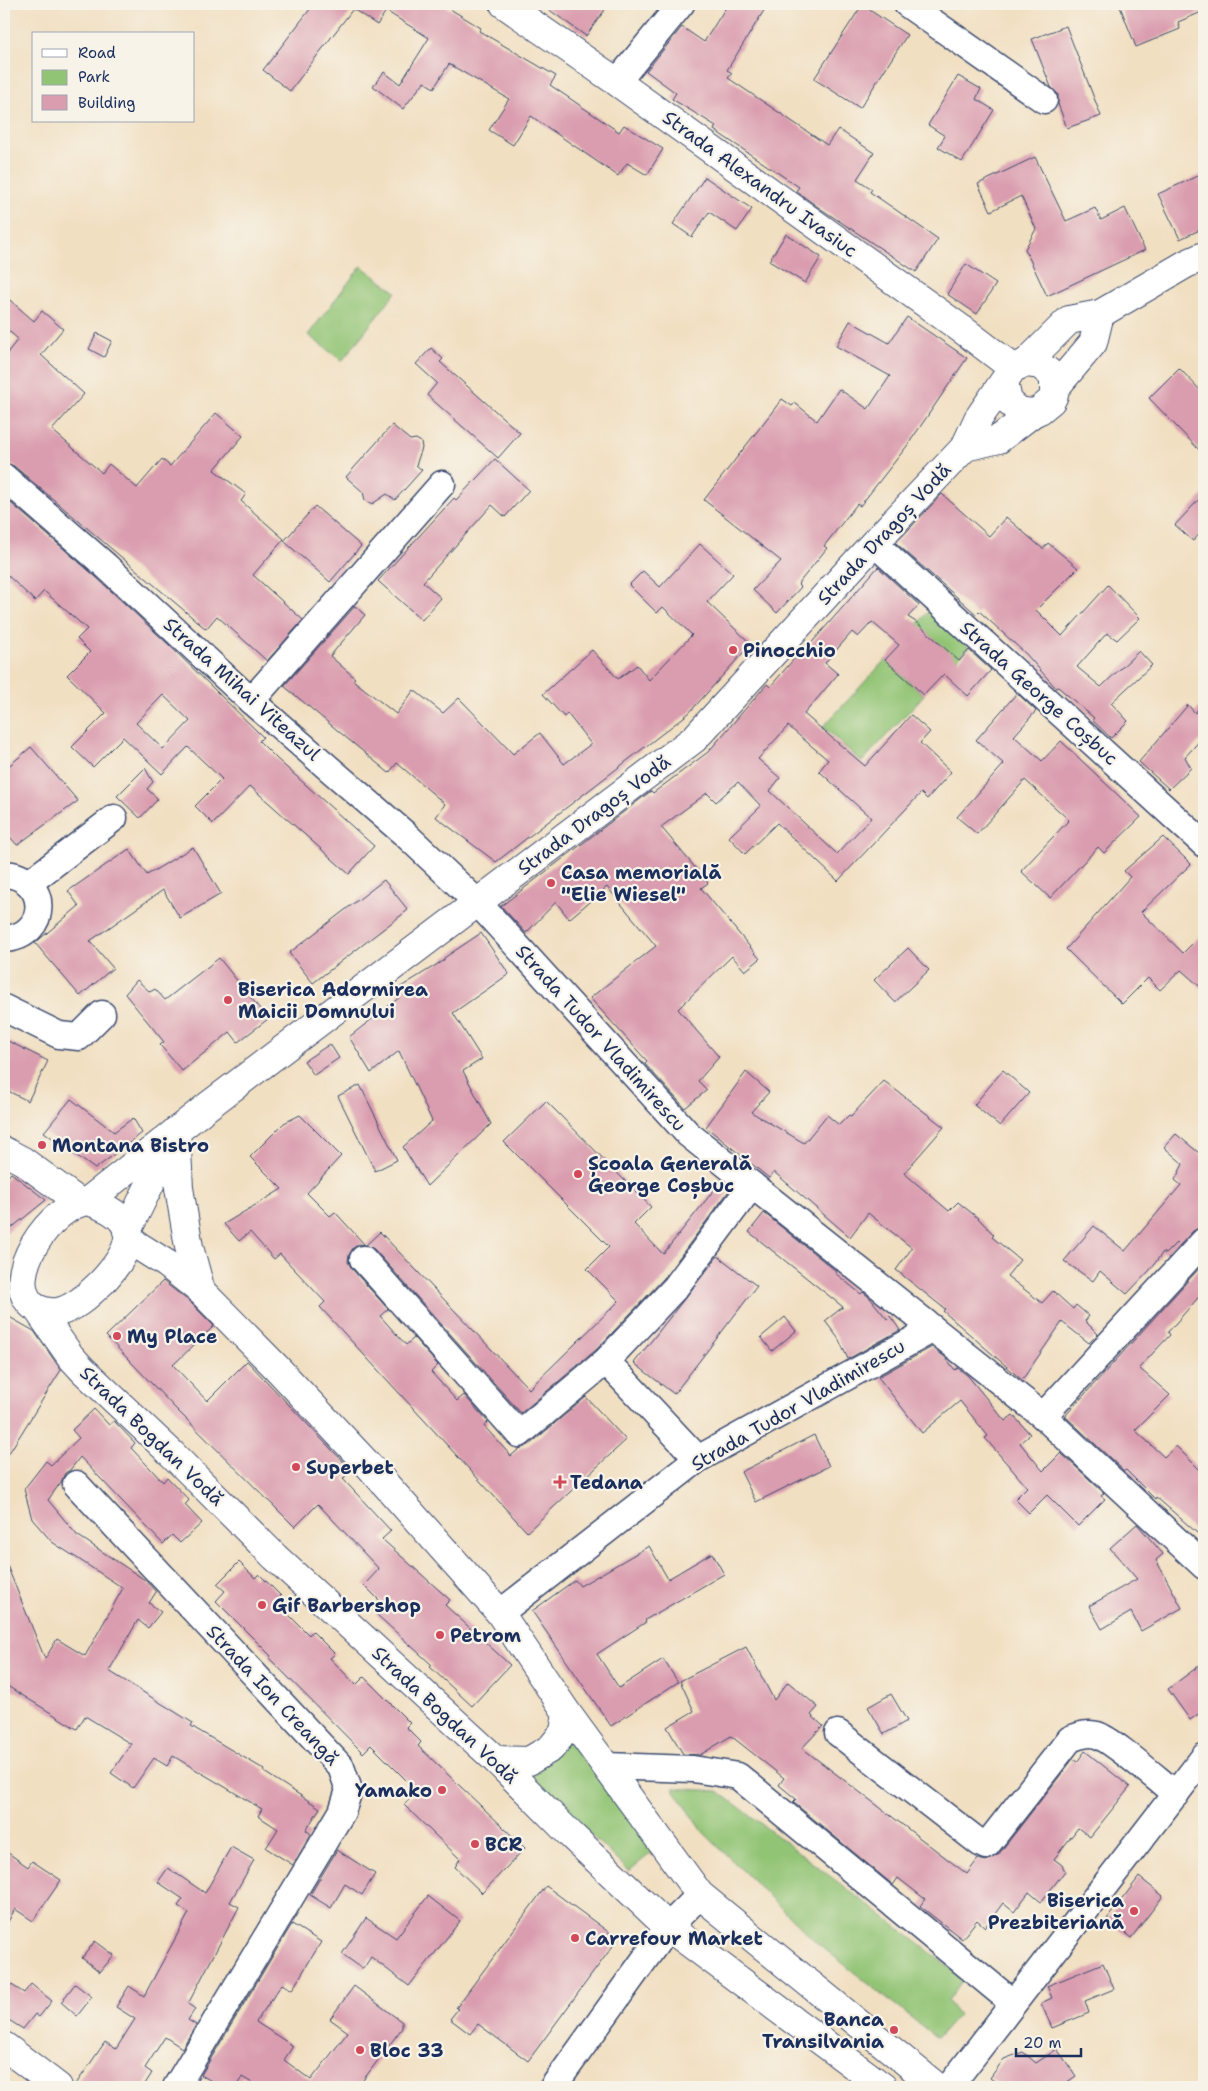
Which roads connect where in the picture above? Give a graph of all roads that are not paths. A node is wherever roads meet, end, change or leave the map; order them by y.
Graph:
1 (504, 4) edge
2 (681, 4) edge
3 (907, 4) edge
4 (617, 82) junction
5 (1044, 100) dead end
6 (1204, 256) edge
7 (1100, 314) junction
8 (1015, 370) junction
9 (1055, 388) junction
10 (1034, 413) junction
11 (965, 447) junction
12 (4, 477) edge
13 (442, 484) dead end
14 (874, 543) junction
15 (251, 701) junction
16 (114, 818) dead end
17 (1204, 844) edge
18 (4, 874) edge
19 (29, 883) junction
20 (478, 903) junction
21 (4, 939) edge
22 (4, 1008) edge
23 (102, 1014) dead end
24 (176, 1131) junction
25 (4, 1151) edge
26 (752, 1185) junction
27 (84, 1202) junction
28 (128, 1235) junction
29 (1204, 1242) edge
30 (363, 1259) dead end
31 (201, 1291) junction
32 (21, 1300) edge
33 (933, 1328) junction
34 (606, 1361) junction
35 (1043, 1416) junction
36 (698, 1459) junction
37 (76, 1484) dead end
38 (1204, 1566) edge
39 (500, 1613) junction
40 (567, 1713) junction
41 (838, 1733) dead end
42 (1204, 1757) edge
43 (496, 1760) junction
44 (606, 1766) junction
45 (1176, 1794) junction
46 (700, 1895) junction
47 (668, 1927) junction
48 (1014, 2003) junction
49 (4, 2046) edge
50 (58, 2087) edge
51 (176, 2087) edge
52 (553, 2087) edge
53 (882, 2087) edge
54 (937, 2087) edge
55 (949, 2087) edge

1 - 4 main road, Strada Alexandru Ivasiuc
2 - 4 street
3 - 5 street
4 - 8 main road, Strada Alexandru Ivasiuc
6 - 7 main road, Strada Dragoș Vodă
7 - 8 main road, Strada Dragoș Vodă
7 - 9 main road
8 - 9 main road
8 - 10 main road
8 - 11 main road, Strada Dragoș Vodă
9 - 10 main road
10 - 11 main road, Strada Dragoș Vodă
11 - 14 main road, Strada Dragoș Vodă
12 - 15 street, Strada Mihai Viteazul
13 - 15 street
14 - 17 street, Strada George Coșbuc
14 - 20 main road, Strada Dragoș Vodă
15 - 20 street, Strada Mihai Viteazul
16 - 19 street
18 - 19 street
19 - 21 street
20 - 24 main road, Strada Dragoș Vodă
20 - 26 street, Strada Tudor Vladimirescu
22 - 23 street
24 - 27 main road, Strada Dragoș Vodă
24 - 28 main road, Strada Dragoș Vodă
24 - 31 main road
25 - 27 main road
26 - 33 street, Strada Tudor Vladimirescu
26 - 34 street
27 - 28 main road
27 - 32 main road
28 - 31 main road
28 - 32 main road
29 - 35 street
30 - 34 street
31 - 39 main road
32 - 43 main road, Strada Bogdan Vodă
33 - 35 street, Strada Tudor Vladimirescu
33 - 36 street, Strada Tudor Vladimirescu
34 - 36 street
35 - 38 street, Strada Tudor Vladimirescu
36 - 39 street, Strada Tudor Vladimirescu
37 - 51 street, Strada Ion Creangă
39 - 40 main road
40 - 43 main road
40 - 44 main road
41 - 45 street
42 - 45 street
43 - 47 main road, Strada Bogdan Vodă
44 - 46 main road
44 - 48 street
45 - 48 street
46 - 47 street
46 - 54 main road
47 - 52 street
47 - 53 main road, Strada Bogdan Vodă
48 - 55 street
49 - 50 main road

